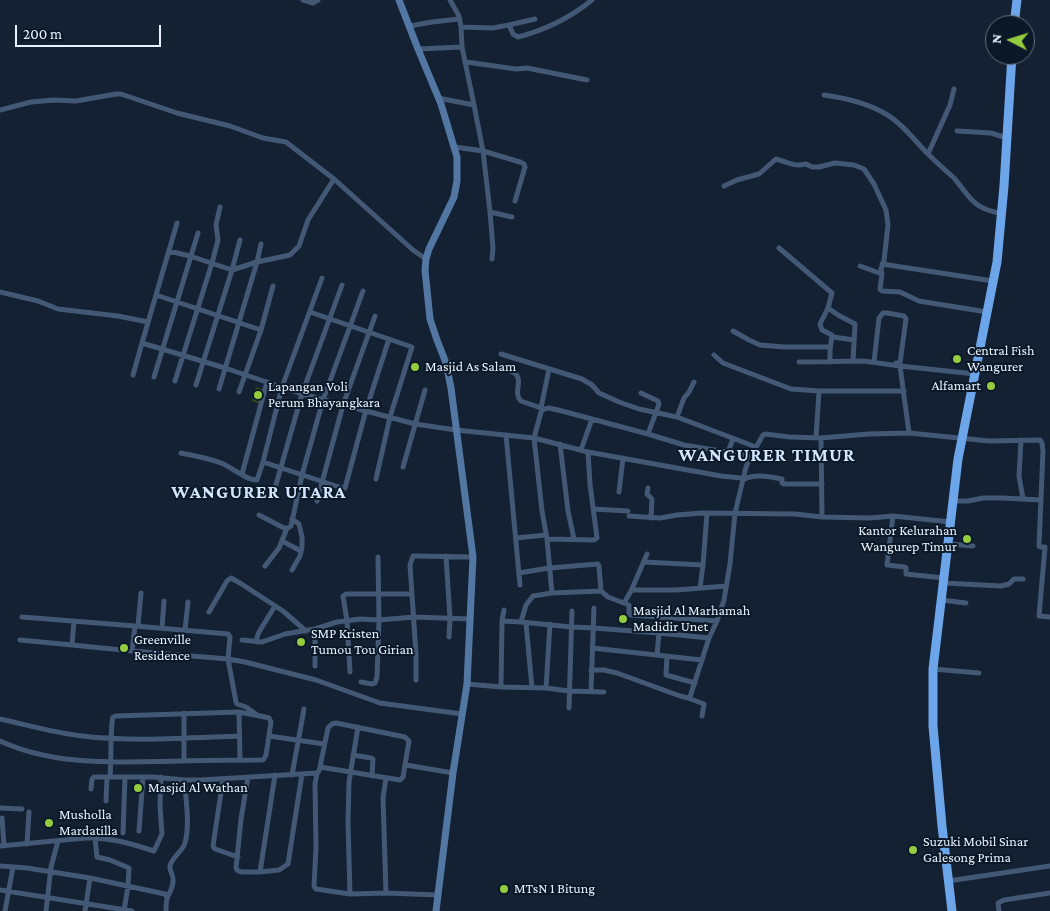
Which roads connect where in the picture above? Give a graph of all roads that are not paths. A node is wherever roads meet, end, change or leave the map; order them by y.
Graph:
1 (303, 0) edge
2 (318, 0) edge
3 (399, 0) edge
4 (450, 0) edge
5 (592, 0) edge
6 (1016, 0) edge
7 (1015, 15) edge
8 (536, 19) dead end
9 (459, 20) junction
10 (509, 25) junction
11 (410, 26) junction
12 (461, 27) junction
13 (462, 47) junction
14 (418, 49) junction
15 (466, 62) junction
16 (1011, 65) edge
17 (588, 80) dead end
18 (954, 89) dead end
19 (824, 95) dead end
20 (438, 98) junction
21 (474, 105) junction
22 (0, 110) edge
23 (957, 131) dead end
24 (1007, 138) junction
25 (455, 148) junction
26 (483, 151) junction
27 (928, 154) junction
28 (334, 179) junction
29 (724, 186) dead end
30 (515, 201) dead end
31 (220, 207) dead end
32 (490, 212) junction
33 (1002, 214) junction
34 (512, 217) dead end
35 (177, 223) dead end
36 (198, 233) dead end
37 (240, 240) dead end
38 (261, 244) dead end
39 (780, 248) dead end
40 (169, 250) junction
41 (190, 256) junction
42 (426, 259) junction
43 (492, 260) dead end
44 (257, 262) junction
45 (212, 263) junction
46 (882, 264) junction
47 (860, 266) dead end
48 (232, 270) junction
49 (882, 274) junction
50 (322, 278) dead end
51 (994, 281) junction
52 (342, 285) dead end
53 (273, 286) dead end
54 (363, 291) dead end
55 (0, 292) edge
56 (156, 295) junction
57 (177, 302) junction
58 (828, 308) junction
59 (197, 309) junction
60 (310, 312) junction
61 (987, 312) junction
62 (218, 315) junction
63 (375, 316) dead end
64 (330, 319) junction
65 (148, 322) junction
66 (239, 322) junction
67 (350, 326) junction
68 (261, 330) junction
69 (733, 331) dead end
70 (369, 332) junction
71 (833, 337) junction
72 (390, 339) junction
73 (854, 340) junction
74 (142, 343) junction
75 (830, 347) junction
76 (162, 349) junction
77 (501, 354) dead end
78 (182, 355) junction
79 (714, 355) dead end
80 (203, 361) junction
81 (853, 361) junction
82 (875, 361) junction
83 (799, 362) dead end
84 (830, 362) junction
85 (900, 366) junction
86 (225, 368) junction
87 (504, 369) dead end
88 (548, 369) junction
89 (974, 374) junction
90 (133, 375) dead end
91 (245, 375) junction
92 (154, 377) dead end
93 (175, 381) dead end
94 (266, 382) junction
95 (694, 382) dead end
96 (196, 385) dead end
97 (282, 388) junction
98 (219, 389) dead end
99 (425, 390) dead end
100 (819, 391) junction
101 (904, 391) junction
102 (240, 392) dead end
103 (641, 393) dead end
104 (302, 394) junction
105 (323, 400) junction
106 (344, 404) junction
107 (542, 408) junction
108 (366, 410) junction
109 (655, 412) junction
110 (390, 417) junction
111 (677, 417) junction
112 (592, 419) junction
113 (415, 424) junction
114 (456, 430) junction
115 (909, 433) junction
116 (648, 434) junction
117 (506, 435) junction
118 (534, 438) junction
119 (818, 438) junction
120 (733, 439) junction
121 (962, 439) junction
122 (1021, 440) junction
123 (560, 444) junction
124 (756, 447) junction
125 (581, 450) junction
126 (588, 452) junction
127 (728, 452) junction
128 (181, 453) dead end
129 (751, 456) junction
130 (623, 458) junction
131 (263, 462) junction
132 (403, 467) dead end
133 (281, 469) junction
134 (242, 474) junction
135 (302, 474) junction
136 (376, 479) dead end
137 (743, 480) junction
138 (323, 482) junction
139 (822, 484) junction
140 (275, 488) dead end
141 (648, 488) dead end
142 (619, 492) dead end
143 (1023, 499) junction
144 (1041, 500) junction
145 (317, 501) dead end
146 (953, 501) junction
147 (593, 509) junction
148 (707, 513) junction
149 (735, 514) junction
150 (259, 516) dead end
151 (822, 516) junction
152 (894, 516) junction
153 (650, 518) junction
154 (292, 519) junction
155 (951, 522) junction
156 (287, 528) junction
157 (546, 537) junction
158 (516, 538) junction
159 (574, 539) junction
160 (282, 542) junction
161 (949, 544) junction
162 (973, 546) dead end
163 (1048, 547) edge
164 (301, 551) junction
165 (647, 554) dead end
166 (378, 556) dead end
167 (446, 556) junction
168 (473, 557) junction
169 (644, 562) junction
170 (703, 565) junction
171 (264, 566) dead end
172 (549, 568) junction
173 (292, 570) dead end
174 (519, 573) junction
175 (1023, 579) dead end
176 (944, 580) junction
177 (520, 585) dead end
178 (726, 586) junction
179 (700, 588) junction
180 (601, 590) junction
181 (631, 591) junction
182 (141, 593) dead end
183 (378, 593) junction
184 (552, 593) junction
185 (412, 594) junction
186 (942, 600) junction
187 (164, 601) dead end
188 (188, 602) dead end
189 (966, 603) dead end
190 (624, 604) junction
191 (275, 606) junction
192 (594, 608) dead end
193 (504, 610) dead end
194 (572, 611) dead end
195 (209, 612) dead end
196 (22, 617) dead end
197 (414, 617) junction
198 (1050, 617) edge
199 (450, 618) junction
200 (471, 618) junction
201 (379, 620) junction
202 (74, 621) junction
203 (347, 621) junction
204 (502, 621) junction
205 (717, 621) junction
206 (524, 622) junction
207 (550, 624) junction
208 (136, 626) junction
209 (571, 627) junction
210 (162, 628) junction
211 (594, 628) junction
212 (315, 629) junction
213 (185, 630) junction
214 (306, 631) junction
215 (659, 633) junction
216 (449, 637) dead end
217 (709, 638) junction
218 (20, 640) dead end
219 (242, 640) dead end
220 (257, 642) junction
221 (72, 646) junction
222 (592, 648) junction
223 (132, 651) junction
224 (657, 654) junction
225 (667, 656) junction
226 (228, 659) junction
227 (702, 660) junction
228 (315, 666) dead end
229 (933, 669) junction
230 (591, 670) junction
231 (350, 672) dead end
232 (979, 673) dead end
233 (416, 680) dead end
234 (361, 682) dead end
235 (467, 684) junction
236 (695, 684) junction
237 (501, 687) junction
238 (532, 688) junction
239 (546, 688) junction
240 (569, 691) junction
241 (590, 691) junction
242 (604, 692) dead end
243 (688, 698) junction
244 (569, 708) dead end
245 (304, 709) dead end
246 (239, 712) junction
247 (184, 713) junction
248 (462, 714) junction
249 (257, 715) junction
250 (702, 716) dead end
251 (0, 719) edge
252 (358, 727) junction
253 (239, 736) junction
254 (269, 736) junction
255 (111, 738) junction
256 (183, 738) junction
257 (298, 740) junction
258 (0, 741) edge
259 (324, 744) junction
260 (353, 755) junction
261 (184, 760) junction
262 (240, 760) junction
263 (110, 763) junction
264 (406, 764) junction
265 (320, 767) junction
266 (350, 772) junction
267 (317, 773) junction
268 (302, 774) junction
269 (453, 774) junction
270 (275, 775) junction
271 (292, 775) junction
272 (109, 776) junction
273 (372, 776) junction
274 (125, 777) junction
275 (143, 777) junction
276 (248, 777) junction
277 (161, 778) junction
278 (386, 778) junction
279 (223, 779) junction
280 (184, 780) junction
281 (91, 790) dead end
282 (106, 801) dead end
283 (0, 808) edge
284 (22, 809) dead end
285 (29, 812) dead end
286 (2, 818) dead end
287 (139, 831) dead end
288 (123, 833) dead end
289 (95, 838) junction
290 (58, 841) junction
291 (28, 844) junction
292 (2, 846) edge
293 (238, 857) junction
294 (0, 866) edge
295 (1050, 866) edge
296 (13, 867) junction
297 (260, 872) junction
298 (51, 873) junction
299 (90, 878) junction
300 (948, 881) junction
301 (128, 886) junction
302 (0, 890) edge
303 (8, 891) junction
304 (1050, 892) edge
305 (386, 893) junction
306 (350, 894) junction
307 (438, 895) junction
308 (167, 897) junction
309 (48, 898) junction
310 (86, 904) junction
311 (124, 910) edge
312 (5, 911) edge
313 (46, 911) edge
314 (85, 911) edge
315 (132, 911) edge
316 (166, 911) edge
317 (436, 911) edge
318 (952, 911) edge
319 (999, 911) edge

1 - 2 street
3 - 11 street
4 - 9 street
5 - 10 street
6 - 7 highway
8 - 10 street
9 - 11 street
9 - 12 street
10 - 12 street
11 - 14 street
12 - 13 street
13 - 14 street
13 - 15 street
14 - 20 street
15 - 17 street
15 - 21 street
16 - 24 highway
18 - 27 street
19 - 27 street
20 - 21 street
20 - 25 street
21 - 26 street
22 - 28 street
23 - 24 street
24 - 33 highway
25 - 26 street
25 - 42 street
26 - 30 street
26 - 32 street
27 - 33 street
28 - 42 street
28 - 44 street
29 - 46 street
31 - 45 street
32 - 34 street
32 - 43 street
33 - 51 highway
35 - 40 street
36 - 41 street
37 - 48 street
38 - 44 street
39 - 58 street
40 - 41 street
40 - 56 street
41 - 45 street
41 - 57 street
42 - 114 street
44 - 48 street
44 - 66 street
45 - 48 street
45 - 59 street
46 - 49 street
46 - 51 street
47 - 49 street
48 - 62 street
49 - 61 street
50 - 60 street
51 - 61 highway
52 - 64 street
53 - 68 street
54 - 67 street
55 - 65 street
56 - 57 street
56 - 65 street
57 - 59 street
57 - 76 street
58 - 71 street
58 - 73 street
59 - 62 street
59 - 78 street
60 - 64 street
60 - 97 street
61 - 89 highway
62 - 66 street
62 - 80 street
63 - 70 street
64 - 67 street
64 - 104 street
65 - 74 street
66 - 68 street
66 - 86 street
67 - 70 street
67 - 105 street
68 - 91 street
69 - 75 street
70 - 72 street
70 - 106 street
71 - 73 street
71 - 75 street
72 - 108 street
72 - 110 street
73 - 81 street
74 - 76 street
74 - 90 street
75 - 84 street
76 - 78 street
76 - 92 street
77 - 88 street
78 - 80 street
78 - 93 street
79 - 100 street
80 - 86 street
80 - 96 street
81 - 82 street
81 - 84 street
82 - 82 street
82 - 85 street
83 - 84 street
85 - 89 street
85 - 101 street
86 - 91 street
86 - 98 street
87 - 107 street
88 - 107 street
88 - 109 street
89 - 121 highway
91 - 94 street
91 - 102 street
94 - 97 street
94 - 134 street
95 - 111 street
97 - 104 street
97 - 131 street
99 - 113 street
100 - 101 street
100 - 119 street
101 - 115 street
103 - 109 street
104 - 105 street
104 - 133 street
105 - 106 street
105 - 135 street
106 - 108 street
106 - 138 street
107 - 112 street
107 - 118 street
108 - 110 street
108 - 138 street
109 - 111 street
109 - 116 street
110 - 113 street
110 - 136 street
111 - 120 street
112 - 116 street
112 - 125 street
113 - 114 street
113 - 132 street
114 - 117 street
114 - 168 street
115 - 119 street
115 - 121 street
116 - 127 street
117 - 118 street
117 - 158 street
118 - 123 street
118 - 157 street
119 - 124 street
119 - 139 street
120 - 124 street
120 - 127 street
121 - 122 street
121 - 146 highway
122 - 143 street
122 - 144 street
123 - 125 street
123 - 159 street
124 - 129 street
125 - 126 street
126 - 130 street
126 - 147 street
127 - 129 street
128 - 134 street
129 - 137 street
130 - 137 street
130 - 142 street
131 - 133 street
131 - 134 street
133 - 135 street
133 - 140 street
135 - 138 street
135 - 154 street
137 - 139 street
137 - 149 street
138 - 145 street
139 - 151 street
141 - 153 street
143 - 144 street
143 - 146 street
144 - 163 street
146 - 155 highway
147 - 153 street
147 - 159 street
148 - 149 street
148 - 153 street
148 - 170 street
149 - 151 street
149 - 178 street
150 - 156 street
151 - 152 street
152 - 155 street
152 - 176 street
154 - 156 street
154 - 164 street
155 - 161 highway
156 - 160 street
157 - 158 street
157 - 159 street
157 - 172 street
158 - 174 street
160 - 164 street
160 - 171 street
161 - 162 street
161 - 176 highway
163 - 198 street
164 - 173 street
165 - 169 street
166 - 183 street
167 - 168 street
167 - 185 street
167 - 199 street
168 - 200 street
169 - 170 street
169 - 181 street
170 - 179 street
172 - 174 street
172 - 180 street
172 - 184 street
174 - 177 street
175 - 176 street
176 - 186 highway
178 - 179 street
178 - 205 street
179 - 181 street
180 - 184 street
180 - 190 street
181 - 190 street
182 - 208 street
183 - 185 street
183 - 201 street
183 - 203 street
184 - 206 street
185 - 197 street
186 - 189 street
186 - 229 highway
187 - 210 street
188 - 213 street
190 - 205 street
191 - 195 street
191 - 214 street
191 - 220 street
192 - 211 street
193 - 204 street
194 - 209 street
196 - 202 street
197 - 199 street
197 - 201 street
197 - 233 street
199 - 200 street
199 - 216 street
200 - 235 street
201 - 203 street
201 - 234 street
202 - 208 street
202 - 221 street
203 - 212 street
203 - 231 street
204 - 206 street
204 - 237 street
205 - 217 street
206 - 207 street
206 - 238 street
207 - 209 street
207 - 239 street
208 - 210 street
208 - 223 street
209 - 211 street
209 - 240 street
210 - 213 street
211 - 215 street
211 - 222 street
212 - 214 street
212 - 228 street
213 - 226 street
214 - 220 street
215 - 217 street
215 - 224 street
217 - 227 street
218 - 221 street
219 - 220 street
221 - 223 street
222 - 224 street
222 - 230 street
223 - 226 street
224 - 225 street
225 - 227 street
225 - 236 street
226 - 248 street
226 - 249 street
227 - 236 street
229 - 232 street
229 - 300 highway
230 - 241 street
230 - 243 street
235 - 237 street
235 - 248 street
236 - 243 street
237 - 238 street
238 - 239 street
239 - 240 street
240 - 241 street
240 - 244 street
241 - 242 street
243 - 250 street
245 - 257 street
246 - 247 street
246 - 249 street
246 - 253 street
247 - 255 street
247 - 256 street
248 - 269 street
249 - 254 street
251 - 255 street
252 - 259 street
252 - 260 street
252 - 264 street
253 - 256 street
253 - 262 street
254 - 257 street
254 - 262 street
255 - 256 street
255 - 263 street
256 - 261 street
257 - 259 street
257 - 271 street
258 - 263 street
259 - 265 street
260 - 266 street
260 - 273 street
261 - 262 street
261 - 263 street
263 - 272 street
264 - 269 street
264 - 278 street
265 - 266 street
265 - 267 street
266 - 273 street
266 - 306 street
267 - 268 street
267 - 306 street
268 - 271 street
268 - 297 street
269 - 307 street
270 - 271 street
270 - 276 street
270 - 297 street
272 - 274 street
272 - 281 street
272 - 282 street
273 - 278 street
274 - 275 street
274 - 288 street
275 - 277 street
275 - 287 street
276 - 279 street
276 - 293 street
277 - 280 street
277 - 289 street
278 - 305 street
279 - 280 street
279 - 293 street
280 - 308 street
283 - 284 street
285 - 291 street
286 - 292 street
289 - 290 street
289 - 301 street
290 - 291 street
290 - 298 street
291 - 292 street
293 - 297 street
294 - 296 street
295 - 300 street
296 - 298 street
296 - 303 street
298 - 299 street
298 - 309 street
299 - 301 street
299 - 310 street
300 - 318 highway
301 - 308 street
301 - 311 street
302 - 303 street
303 - 309 street
303 - 312 street
304 - 319 street
305 - 306 street
305 - 307 street
307 - 317 street
308 - 316 street
309 - 310 street
309 - 313 street
310 - 311 street
310 - 314 street
311 - 315 street

